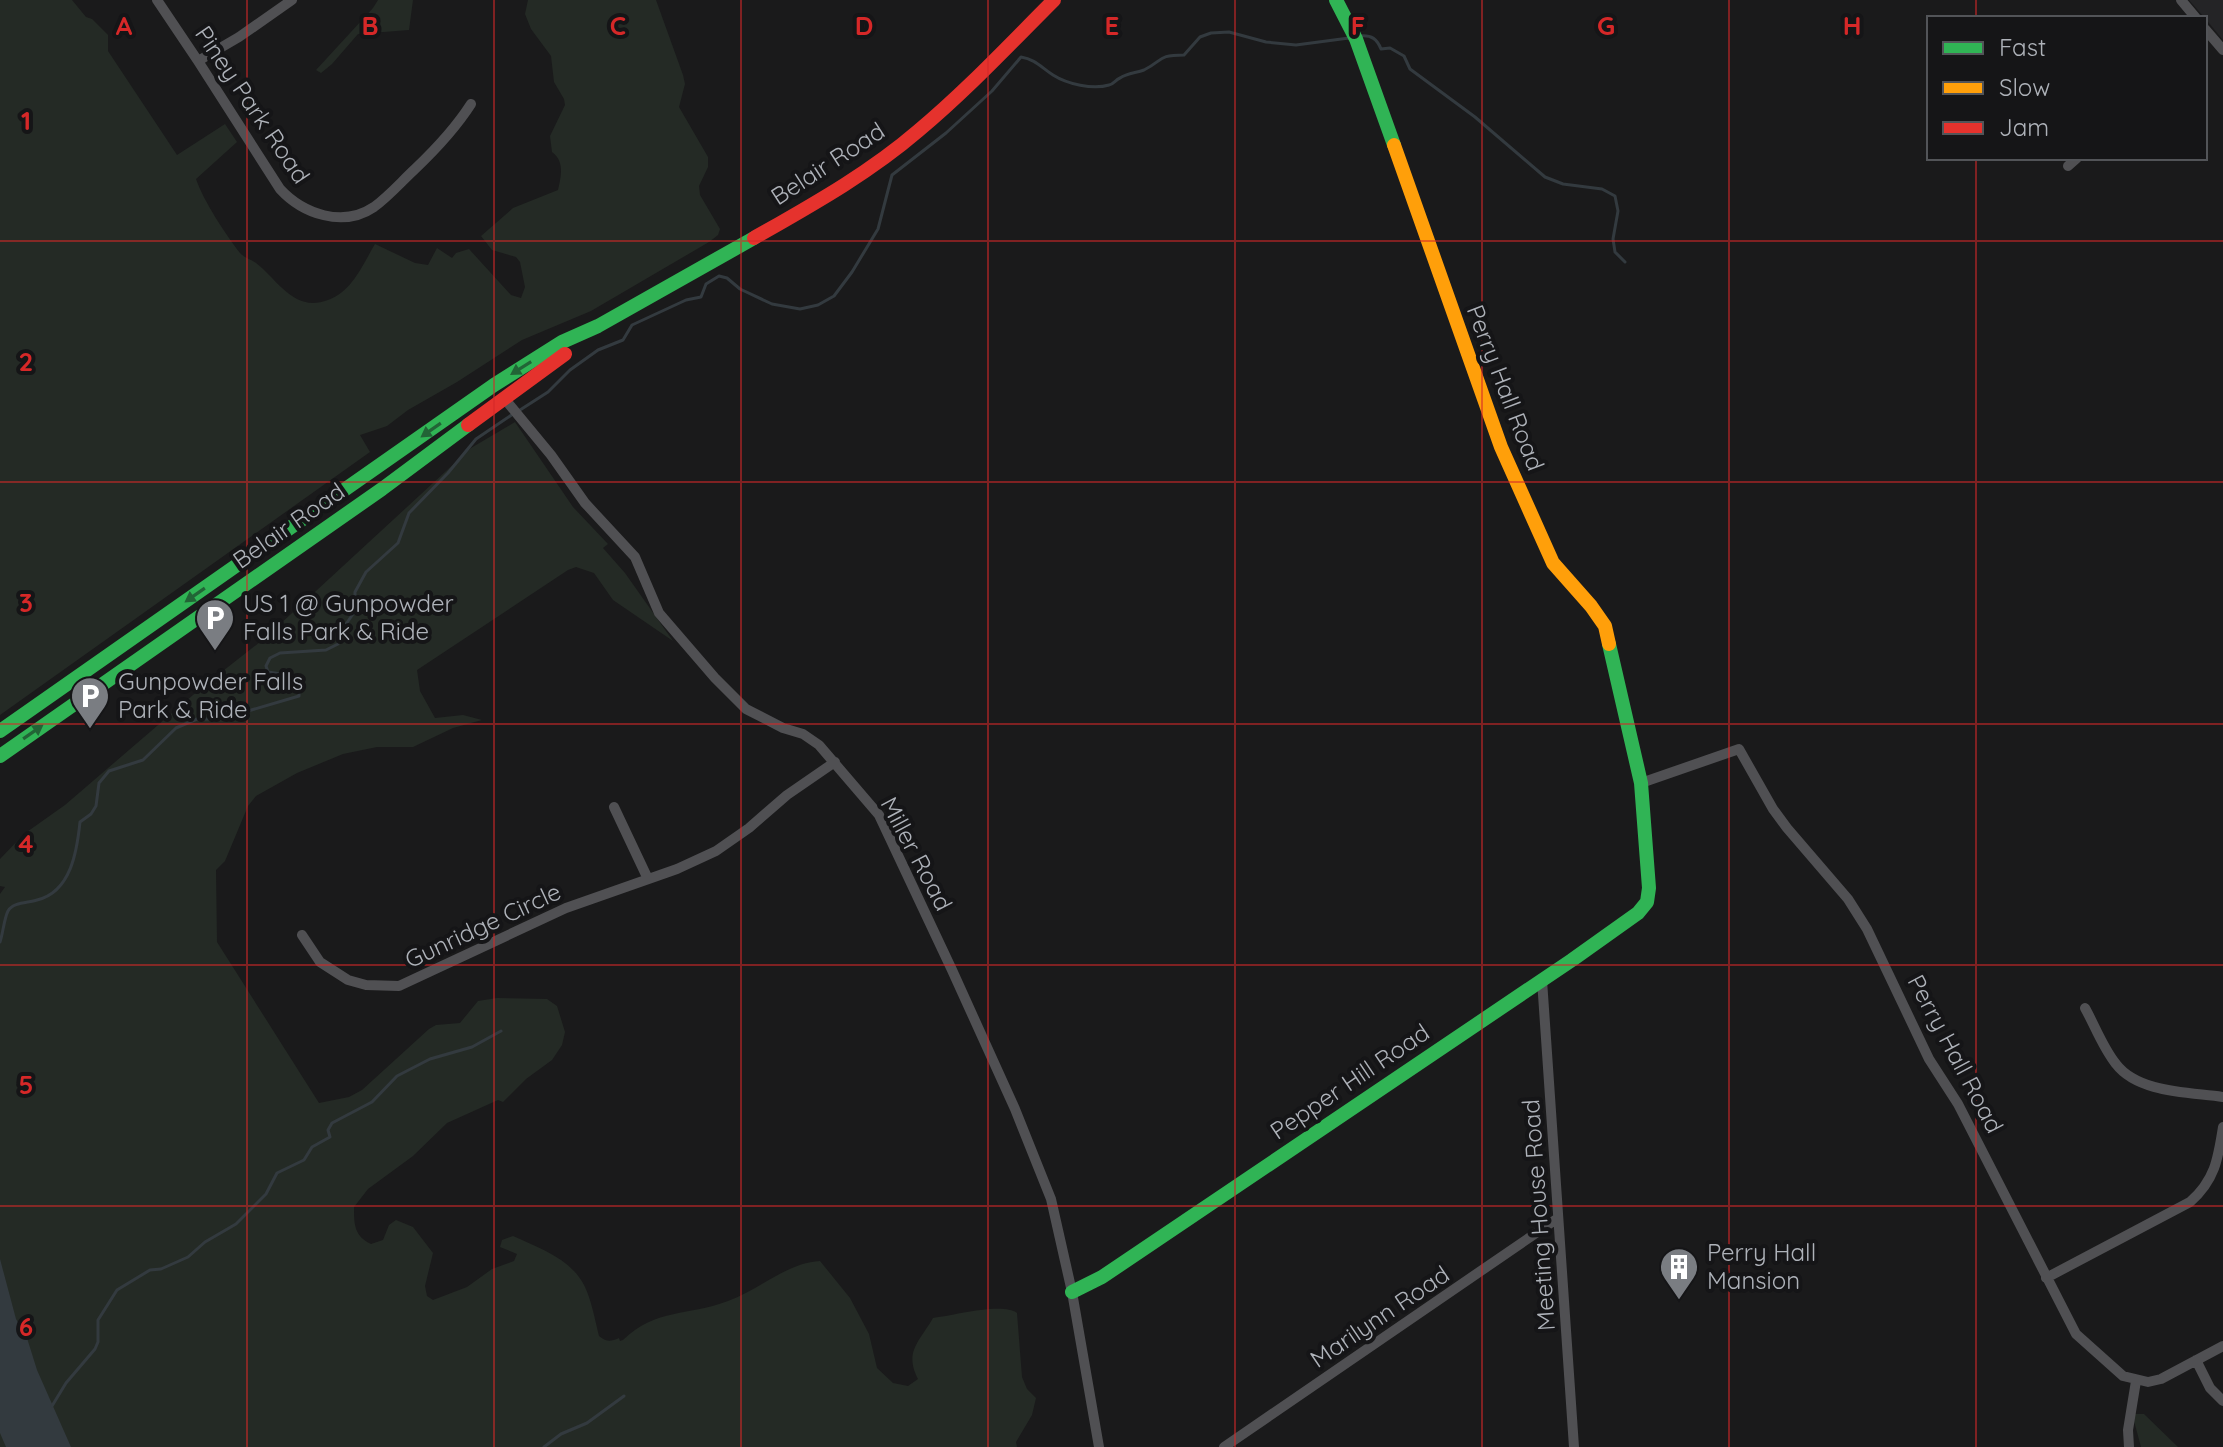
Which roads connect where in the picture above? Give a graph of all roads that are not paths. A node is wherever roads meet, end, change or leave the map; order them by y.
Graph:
1 (157, 0) edge
2 (292, 0) edge
3 (1054, 0) edge
4 (1336, 0) edge
5 (2181, 0) edge
6 (2194, 16) edge
7 (198, 61) junction
8 (471, 104) dead end
9 (2075, 160) edge
10 (2068, 166) dead end
11 (598, 326) junction
12 (494, 385) junction
13 (512, 408) junction
14 (0, 731) edge
15 (0, 756) edge
16 (835, 762) junction
17 (1641, 783) junction
18 (614, 807) dead end
19 (648, 879) junction
20 (1647, 902) joint
21 (302, 935) dead end
22 (1542, 980) junction
23 (2085, 1008) dead end
24 (2223, 1097) edge
25 (2223, 1127) edge
26 (1558, 1218) junction
27 (2046, 1278) junction
28 (1072, 1292) junction
29 (2223, 1346) edge
30 (2196, 1360) junction
31 (2136, 1381) junction
32 (2223, 1401) edge
33 (1099, 1447) edge
34 (1224, 1447) edge
35 (1574, 1447) edge
36 (2129, 1447) edge

1 - 7 street, Piney Park Road
2 - 7 street
3 - 11 main road, Belair Road
4 - 17 main road, Perry Hall Road
5 - 6 street
7 - 8 street, Piney Park Road
9 - 10 street
11 -> 12 main road, Belair Road
11 - 13 main road, Belair Road
12 - 13 main road
12 -> 14 main road, Belair Road
15 -> 13 main road, Belair Road
13 - 16 street, Miller Road
16 - 19 street, Gunridge Circle
16 - 28 street, Miller Road
17 - 20 main road, Perry Hall Road
17 - 27 street, Perry Hall Road
18 - 19 street
19 - 21 street, Gunridge Circle
20 - 22 main road, Pepper Hill Road
22 - 26 street, Meeting House Road
22 - 28 main road, Pepper Hill Road
23 - 24 street
25 - 27 street
26 - 34 street, Marilynn Road
26 - 35 street, Meeting House Road
27 - 31 street, Perry Hall Road
28 - 33 street, Miller Road
29 - 30 street
30 - 31 street
30 - 32 street
31 - 36 street

